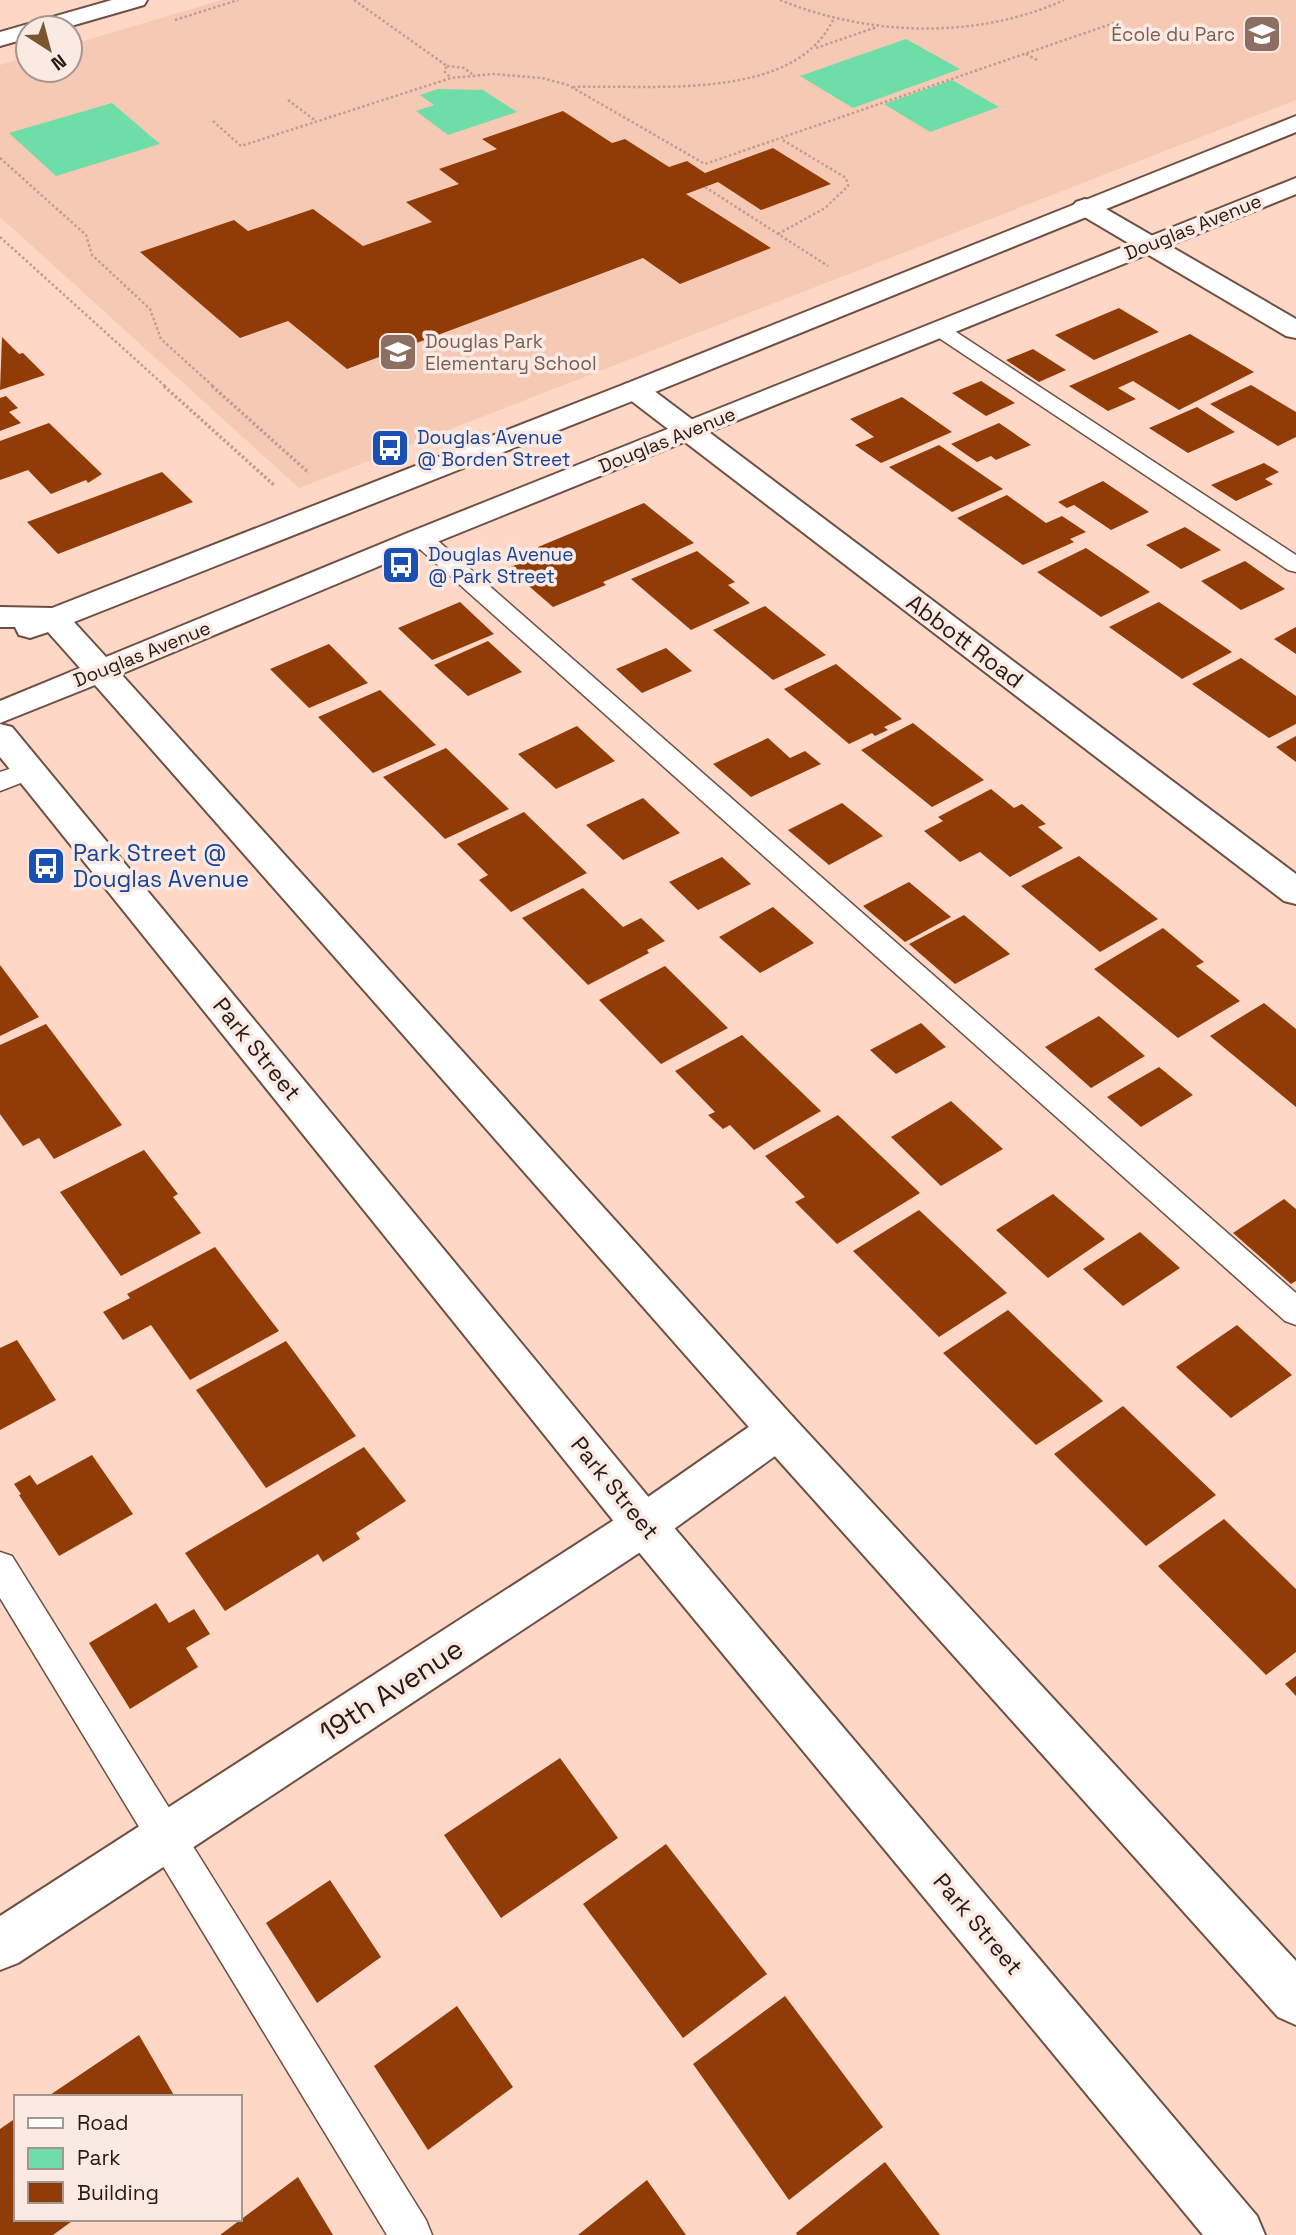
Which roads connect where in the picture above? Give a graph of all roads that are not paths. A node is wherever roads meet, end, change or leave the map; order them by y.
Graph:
1 (136, 0) edge
2 (84, 15) edge
3 (1296, 123) edge
4 (1296, 185) edge
5 (1084, 207) junction
6 (1150, 245) junction
7 (940, 330) junction
8 (1296, 330) edge
9 (635, 390) junction
10 (687, 431) junction
11 (421, 538) junction
12 (1296, 565) edge
13 (0, 617) edge
14 (53, 618) junction
15 (0, 640) edge
16 (102, 671) junction
17 (0, 713) edge
18 (0, 735) edge
19 (15, 776) edge
20 (1296, 891) edge
21 (1296, 1312) edge
22 (778, 1430) junction
23 (644, 1525) junction
24 (0, 1567) edge
25 (166, 1837) junction
26 (0, 1945) edge
27 (1296, 1999) edge
28 (411, 2235) edge
29 (1238, 2235) edge

1 - 2 street
3 - 5 street
4 - 6 street, Douglas Avenue
5 - 6 street
5 - 9 street
6 - 7 street, Douglas Avenue
6 - 8 street
7 - 10 street, Douglas Avenue
7 - 12 lane
9 - 10 street, Abbott Road
9 - 14 street
10 - 11 street, Douglas Avenue
10 - 20 street, Abbott Road
11 - 16 street, Douglas Avenue
11 - 21 lane
13 - 14 street
14 - 15 street
14 - 16 street
16 - 17 street, Douglas Avenue
16 - 22 street
18 - 19 street, Park Street
19 - 23 street, Park Street
22 - 23 street, 19th Avenue
22 - 27 street
23 - 25 street, 19th Avenue
23 - 29 street, Park Street
24 - 25 lane
25 - 26 street, 19th Avenue
25 - 28 lane

